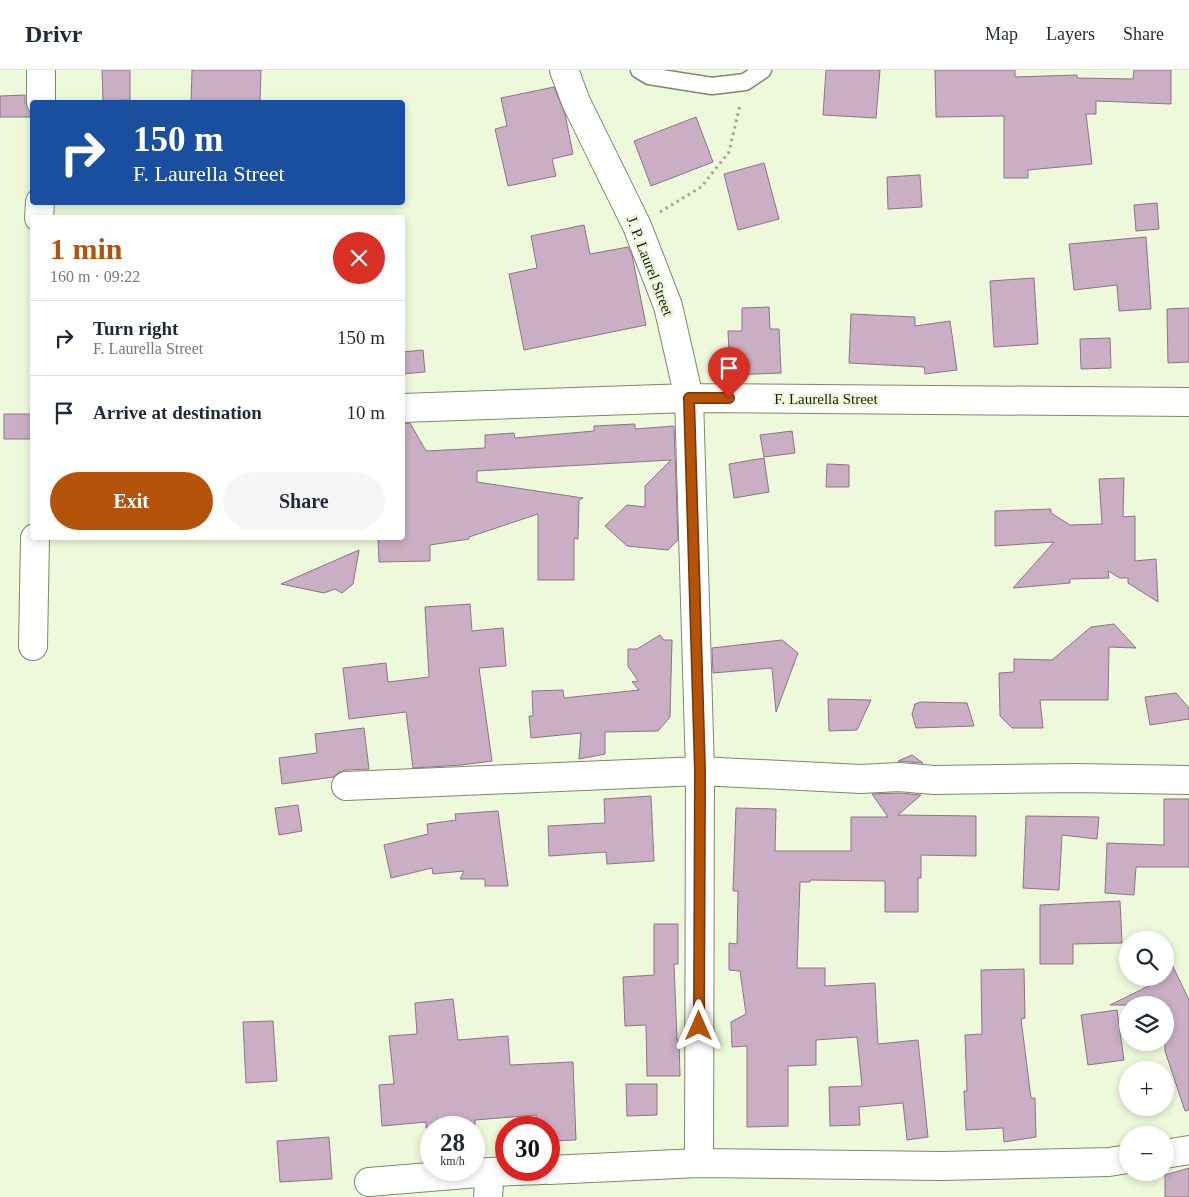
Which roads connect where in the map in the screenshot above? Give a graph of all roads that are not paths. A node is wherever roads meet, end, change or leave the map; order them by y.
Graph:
1 (41, 70) edge
2 (564, 70) edge
3 (639, 70) edge
4 (764, 70) edge
5 (41, 100) edge
6 (689, 398) junction
7 (1189, 402) edge
8 (405, 408) edge
9 (35, 540) edge
10 (33, 646) dead end
11 (700, 771) junction
12 (1189, 780) edge
13 (346, 786) dead end
14 (1189, 1150) edge
15 (1174, 1152) edge
16 (1119, 1160) edge
17 (699, 1163) junction
18 (560, 1169) edge
19 (503, 1181) edge
20 (368, 1182) dead end
21 (489, 1185) edge

1 - 5 street
2 - 6 street, J. P. Laurel Street
3 - 4 lane
6 - 7 street, F. Laurella Street
6 - 8 street, F. Laurella Street
6 - 11 street, J. P. Laurel Street
9 - 10 street
11 - 12 street
11 - 13 street
11 - 17 street, J. P. Laurel Street
14 - 15 street
16 - 17 street
17 - 18 street
19 - 21 street
20 - 21 street

